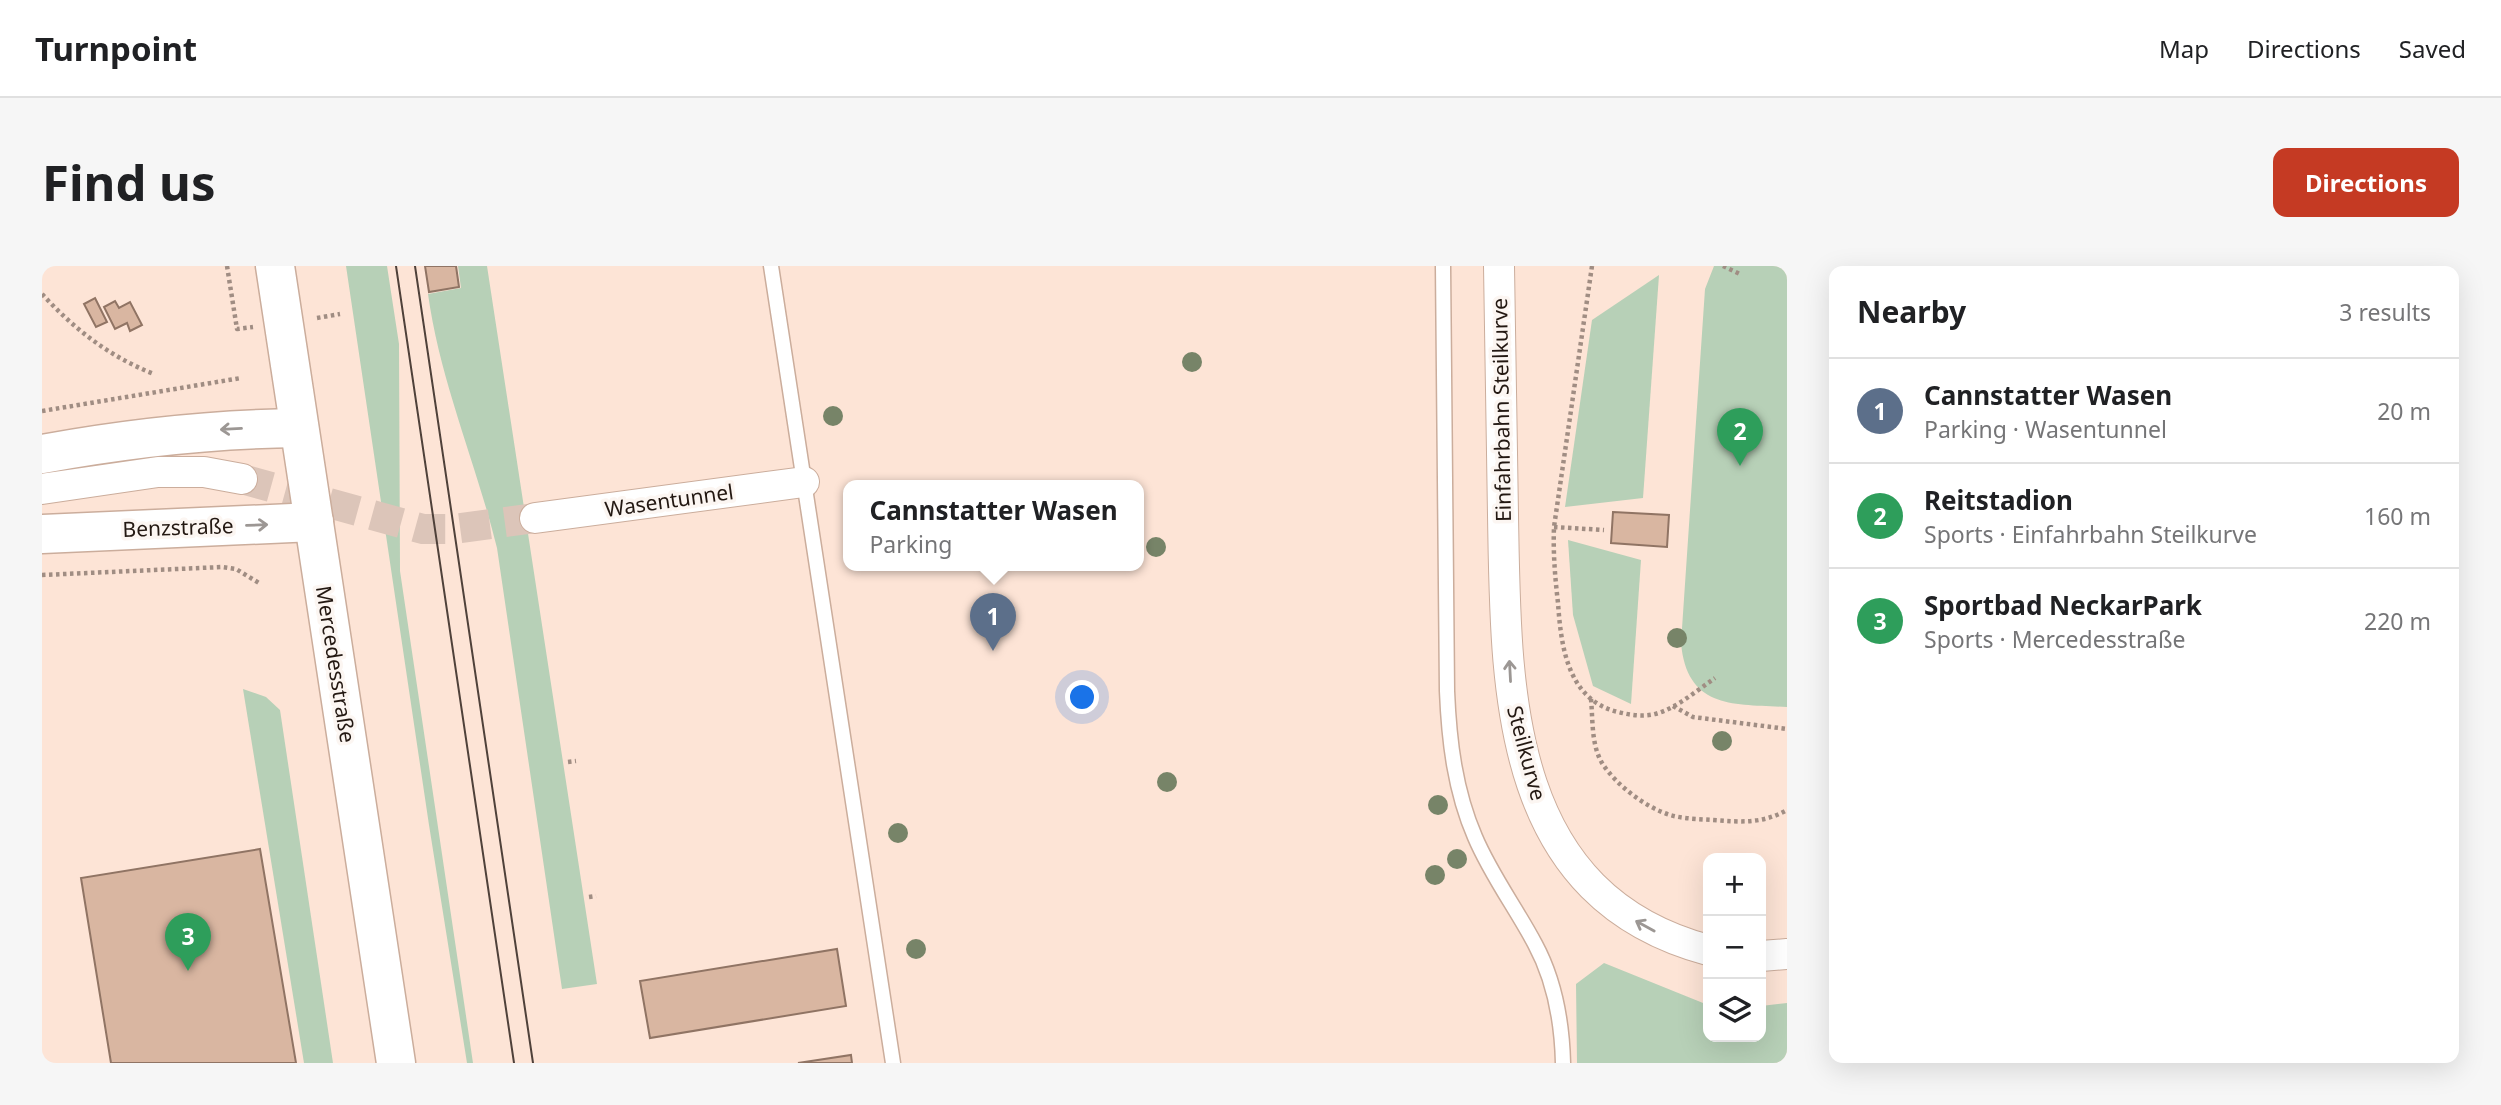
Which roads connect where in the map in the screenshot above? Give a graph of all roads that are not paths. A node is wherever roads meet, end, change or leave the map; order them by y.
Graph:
1 (275, 266) edge
2 (771, 266) edge
3 (1443, 266) edge
4 (1499, 266) edge
5 (299, 428) junction
6 (42, 454) edge
7 (242, 479) tunnel mouth
8 (804, 482) junction
9 (42, 489) edge
10 (535, 518) tunnel mouth
11 (314, 522) junction
12 (42, 534) edge
13 (1504, 554) joint
14 (1703, 949) edge
15 (1787, 954) edge
16 (1766, 956) edge
17 (396, 1063) edge
18 (893, 1063) edge
19 (1563, 1063) edge

1 - 5 main road, Mercedesstraße
2 - 8 lane
3 - 19 lane
4 - 13 street, Einfahrbahn Steilkurve
5 -> 6 main road
5 - 11 main road, Mercedesstraße
7 - 9 street
8 - 10 street, Wasentunnel
8 - 18 lane
12 -> 11 main road, Benzstraße
11 - 17 main road, Mercedesstraße
14 -> 13 street, Steilkurve
15 - 16 street

